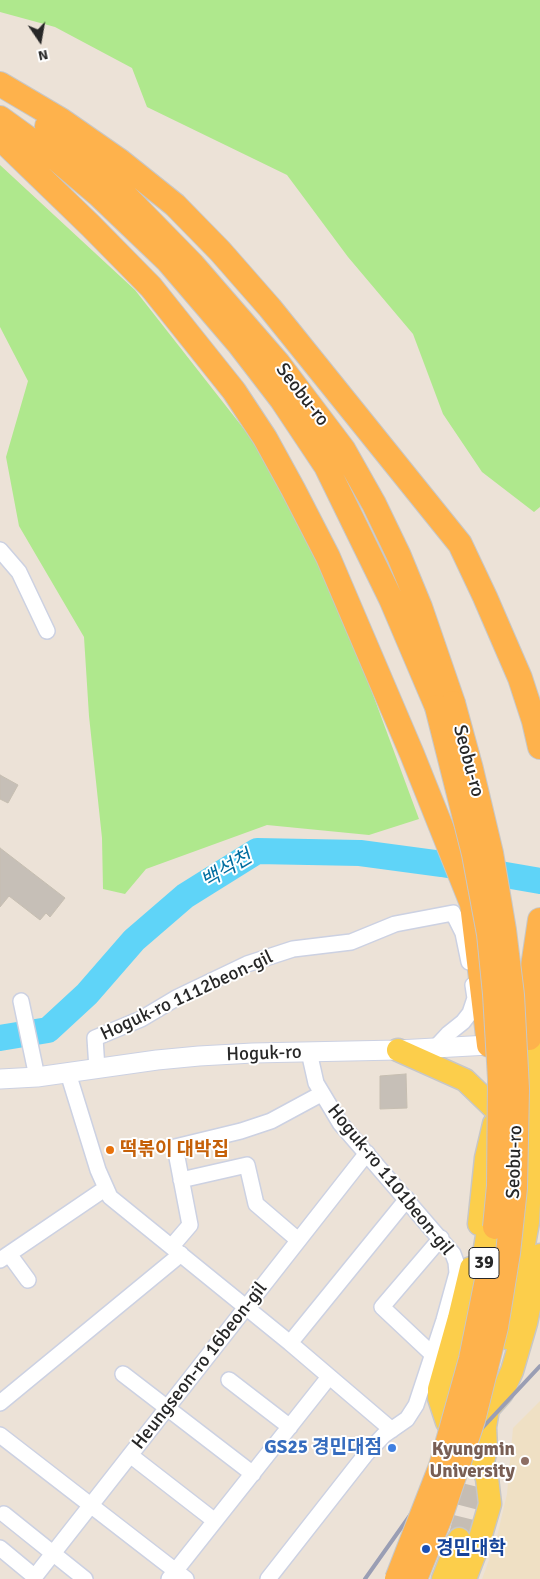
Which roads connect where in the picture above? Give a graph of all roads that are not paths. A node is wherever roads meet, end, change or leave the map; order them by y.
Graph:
1 (0, 84) edge
2 (0, 88) edge
3 (0, 118) edge
4 (0, 138) edge
5 (0, 550) edge
6 (47, 631) dead end
7 (445, 705) junction
8 (540, 747) edge
9 (462, 909) junction
10 (540, 920) edge
11 (21, 1000) dead end
12 (536, 1036) edge
13 (481, 1046) junction
14 (435, 1048) junction
15 (398, 1050) junction
16 (309, 1052) junction
17 (97, 1069) junction
18 (68, 1073) junction
19 (37, 1076) junction
20 (0, 1079) edge
21 (321, 1094) junction
22 (495, 1121) junction
23 (367, 1153) junction
24 (181, 1180) junction
25 (106, 1188) junction
26 (407, 1199) junction
27 (540, 1199) edge
28 (528, 1222) junction
29 (441, 1238) junction
30 (298, 1240) junction
31 (177, 1250) junction
32 (5, 1257) edge
33 (540, 1257) edge
34 (28, 1280) dead end
35 (246, 1307) junction
36 (290, 1343) junction
37 (432, 1354) junction
38 (502, 1364) dead end
39 (123, 1374) dead end
40 (330, 1377) junction
41 (229, 1380) dead end
42 (448, 1398) junction
43 (0, 1403) edge
44 (167, 1407) junction
45 (488, 1409) junction
46 (290, 1427) junction
47 (392, 1430) junction
48 (0, 1434) edge
49 (130, 1455) junction
50 (477, 1460) junction
51 (253, 1474) junction
52 (91, 1505) junction
53 (4, 1514) dead end
54 (215, 1521) junction
55 (459, 1539) tunnel mouth
56 (0, 1548) edge
57 (53, 1554) junction
58 (177, 1576) edge
59 (34, 1578) edge
60 (85, 1579) edge
61 (268, 1579) edge
62 (397, 1579) edge
63 (415, 1579) edge
64 (426, 1579) edge
65 (443, 1579) edge
66 (465, 1579) edge

1 - 8 highway
2 - 7 highway, Seobu-ro
3 - 7 highway, Seobu-ro
4 - 9 highway
5 - 6 street
7 - 62 highway, Seobu-ro, bridge
7 - 63 highway, Seobu-ro, bridge
9 - 13 highway
9 - 14 street
9 - 17 street, Hoguk-ro 1112beon-gil
10 - 12 highway
11 - 19 street
12 - 13 main road, Hoguk-ro
12 - 28 main road, 39
13 - 14 street, Hoguk-ro
13 - 22 main road
14 - 15 street, Hoguk-ro
15 - 16 street, Hoguk-ro
15 - 22 main road
16 - 17 street, Hoguk-ro
16 - 21 street, Hoguk-ro 1101beon-gil
17 - 18 street, Hoguk-ro
18 - 19 street, Hoguk-ro
18 - 25 street
19 - 20 street, Hoguk-ro
21 - 23 street, Hoguk-ro 1101beon-gil
21 - 24 street
22 - 42 main road
23 - 26 street, Hoguk-ro 1101beon-gil
23 - 30 street, Heungseon-ro 16beon-gil
24 - 30 street
24 - 31 street
25 - 31 street
25 - 32 street
26 - 29 street, Hoguk-ro 1101beon-gil
26 - 36 street
27 - 28 main road, 39
28 - 38 main road, 39
29 - 37 street, Hoguk-ro 1101beon-gil
29 - 37 street
30 - 35 street, Heungseon-ro 16beon-gil
31 - 35 street
31 - 43 street
32 - 34 street
33 - 45 main road
35 - 36 street
35 - 44 street, Heungseon-ro 16beon-gil
36 - 40 street
37 - 47 street, Hoguk-ro 1101beon-gil
39 - 44 street
40 - 46 street
40 - 47 street
41 - 46 street
42 - 45 main road
42 - 50 main road
44 - 49 street, Heungseon-ro 16beon-gil
44 - 51 street
45 - 50 main road
46 - 51 street
47 - 61 street, Hoguk-ro 1101beon-gil
48 - 52 street
49 - 52 street, Heungseon-ro 16beon-gil
49 - 54 street
50 - 64 main road
50 - 66 main road
51 - 54 street
52 - 57 street, Heungseon-ro 16beon-gil
52 - 58 street
53 - 57 street
54 - 58 street
55 - 65 main road
56 - 59 street
57 - 59 street, Heungseon-ro 16beon-gil
57 - 60 street

